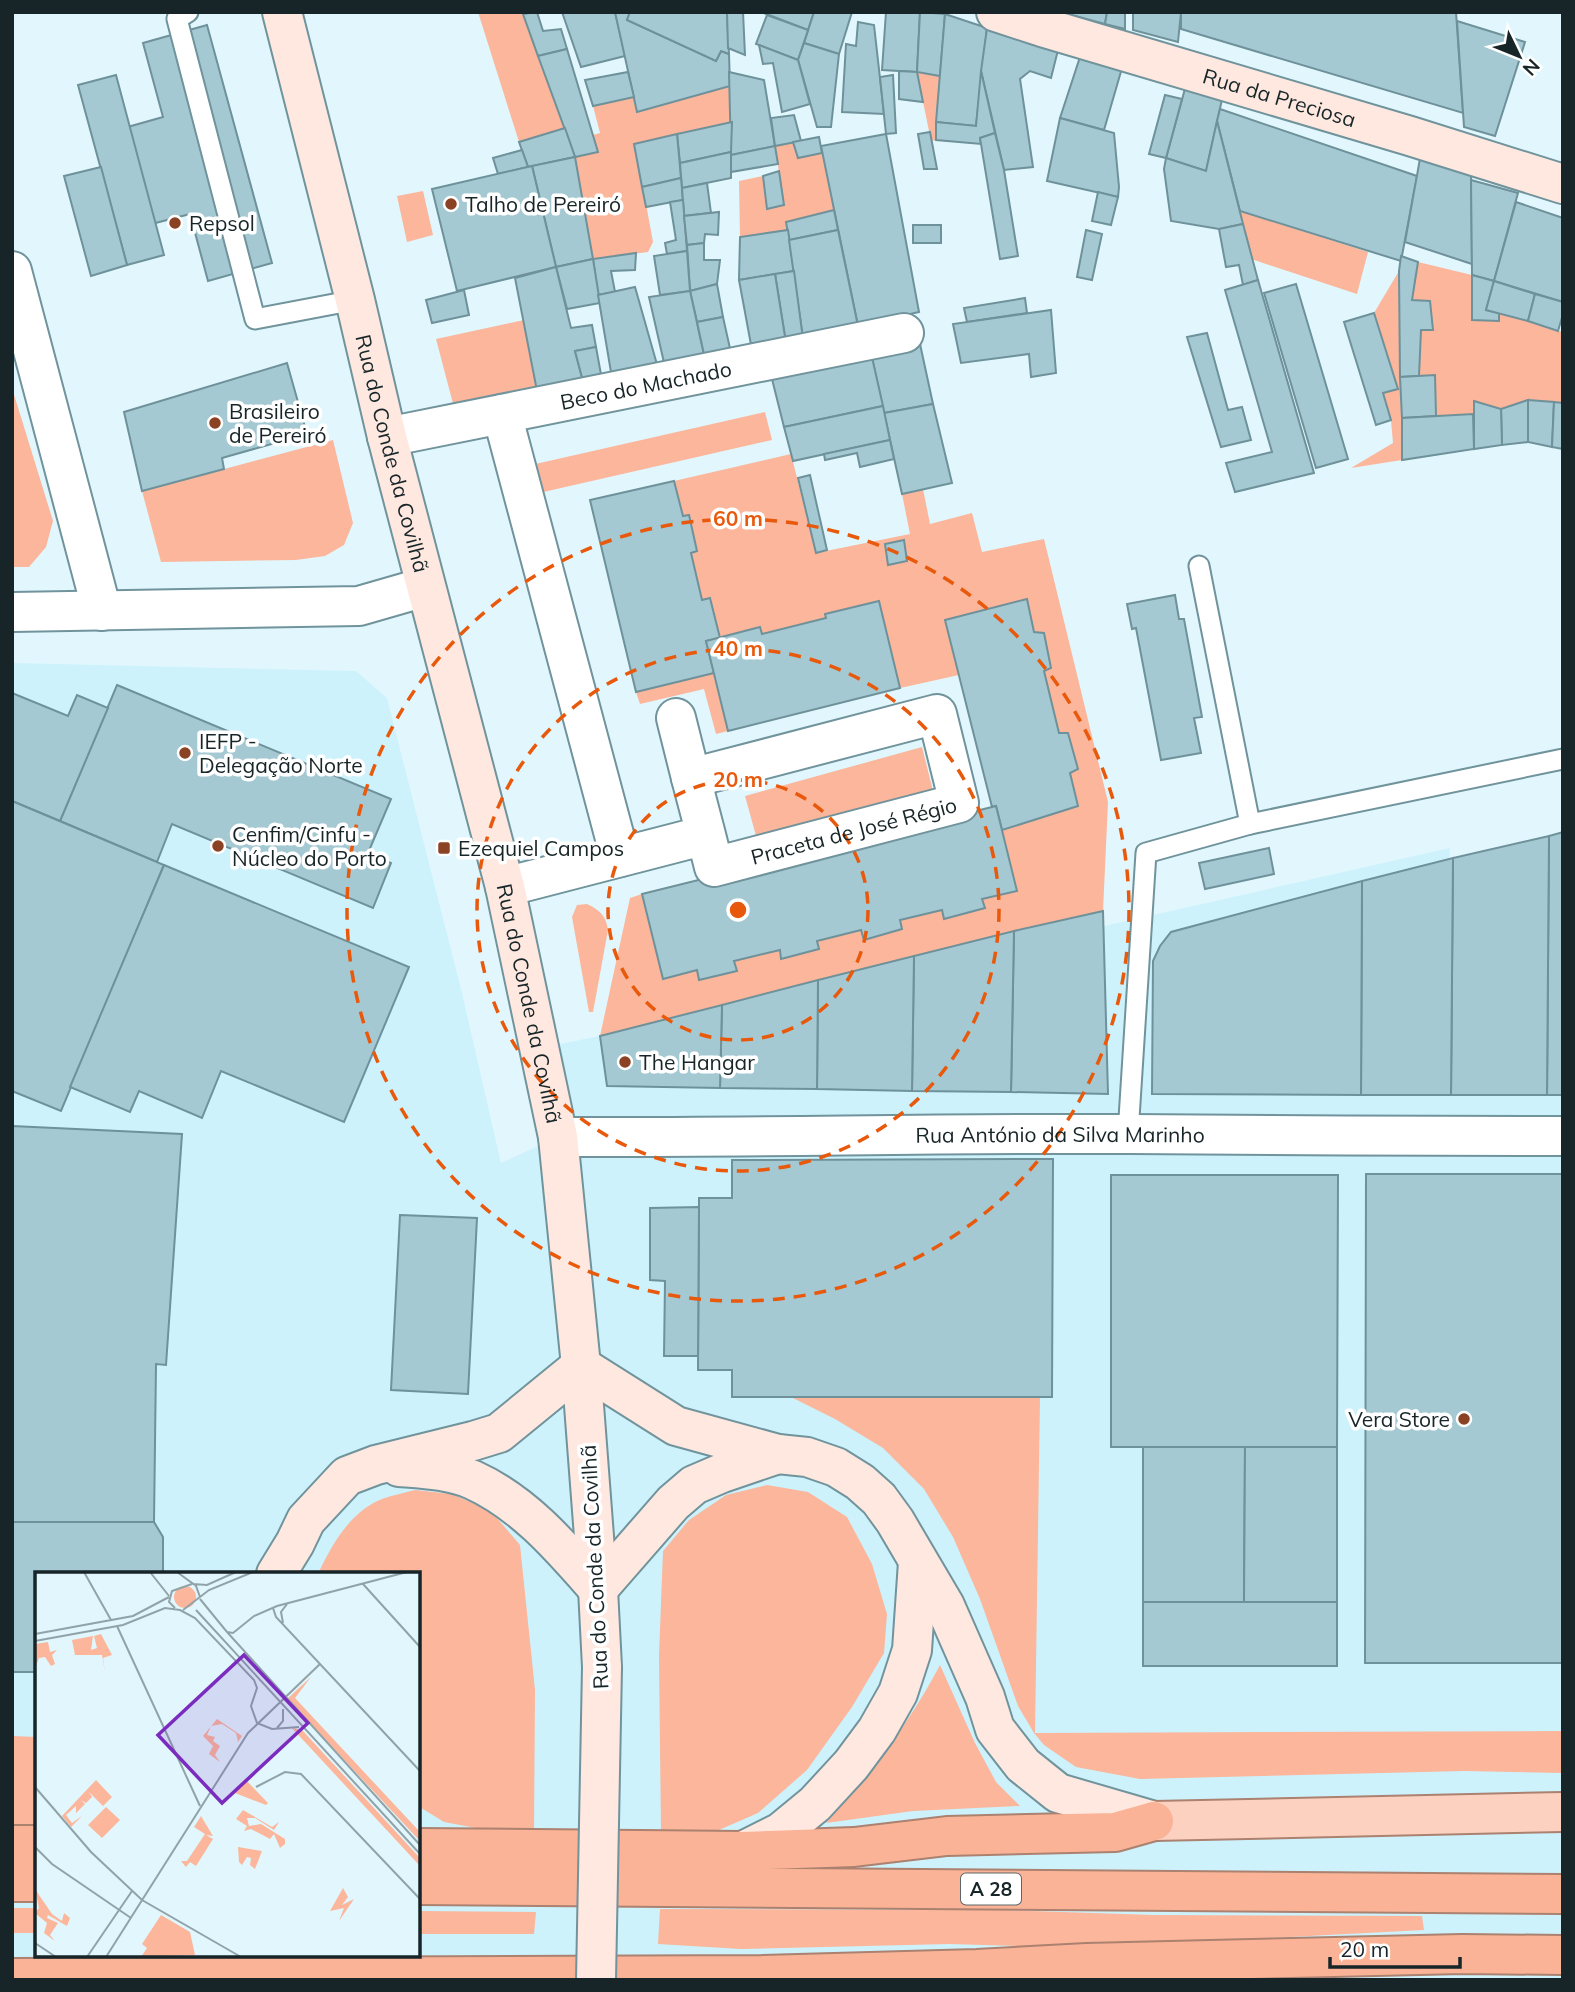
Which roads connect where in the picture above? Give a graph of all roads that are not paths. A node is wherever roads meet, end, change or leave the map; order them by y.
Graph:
1 (188, 12) edge
2 (282, 12) edge
3 (996, 12) edge
4 (1563, 184) edge
5 (12, 271) edge
6 (355, 300) junction
7 (904, 332) dead end
8 (502, 414) junction
9 (387, 437) junction
10 (1199, 566) dead end
11 (425, 587) junction
12 (12, 611) edge
13 (102, 611) junction
14 (676, 718) dead end
15 (1563, 759) edge
16 (691, 778) junction
17 (1250, 824) junction
18 (706, 835) junction
19 (620, 857) junction
20 (505, 887) junction
21 (1128, 1134) junction
22 (1563, 1136) edge
23 (558, 1137) junction
24 (581, 1366) junction
25 (778, 1454) junction
26 (376, 1465) junction
27 (918, 1562) junction
28 (288, 1563) edge
29 (598, 1589) junction
30 (1563, 1812) edge
31 (1154, 1821) junction
32 (420, 1830) edge
33 (35, 1844) edge
34 (12, 1845) edge
35 (436, 1848) edge
36 (743, 1851) junction
37 (12, 1882) edge
38 (35, 1882) edge
39 (420, 1885) edge
40 (1563, 1894) edge
41 (1563, 1955) edge
42 (765, 1977) edge
43 (12, 1978) edge
44 (596, 1980) edge

1 - 6 lane
2 - 6 main road, Rua do Conde da Covilhã
3 - 4 main road, Rua da Preciosa
5 - 13 street
6 - 9 main road, Rua do Conde da Covilhã
7 - 8 street, Beco do Machado
8 - 9 street, Beco do Machado
8 - 19 street
9 - 11 main road, Rua do Conde da Covilhã
10 - 17 lane
11 - 13 street
11 - 20 main road, Rua do Conde da Covilhã
12 - 13 street
14 - 16 street
15 - 17 lane
16 - 18 street, Praceta de José Régio
16 - 18 street, Praceta de José Régio
17 - 21 lane
18 - 19 street
19 - 20 street
20 - 23 main road, Rua do Conde da Covilhã
21 - 22 street, Rua António da Silva Marinho
21 - 23 street, Rua António da Silva Marinho
23 - 24 main road, Rua do Conde da Covilhã
24 - 25 main road
24 - 26 main road
24 - 29 main road, Rua do Conde da Covilhã
25 - 27 main road
25 - 29 main road
26 - 28 main road
26 - 29 main road
27 - 31 main road
27 - 36 main road
29 - 44 main road, Rua do Conde da Covilhã, bridge
30 - 31 main road
31 - 36 highway
32 - 35 main road
33 - 34 highway
35 - 36 highway
37 - 38 highway
39 - 40 highway, A 28
41 - 42 highway
42 - 43 highway

